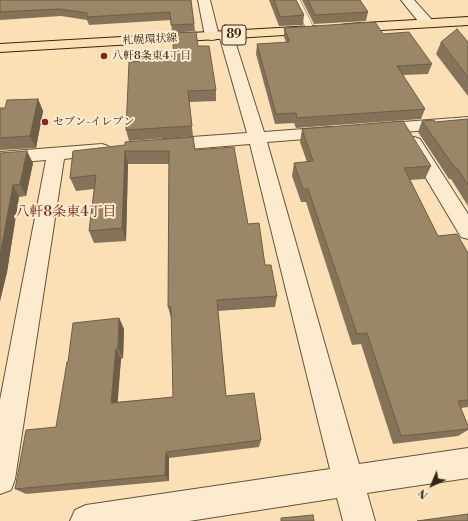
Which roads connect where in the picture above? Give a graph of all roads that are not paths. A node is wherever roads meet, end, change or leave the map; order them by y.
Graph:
1 (204, 0) edge
2 (296, 0) edge
3 (407, 0) edge
4 (467, 22) edge
5 (427, 23) junction
6 (311, 30) junction
7 (219, 36) junction
8 (0, 48) edge
9 (468, 122) edge
10 (404, 127) junction
11 (257, 138) junction
12 (149, 146) edge
13 (118, 149) edge
14 (56, 154) junction
15 (0, 158) edge
16 (468, 231) edge
17 (468, 463) edge
18 (0, 479) edge
19 (350, 481) junction
20 (86, 521) edge
21 (359, 521) edge

1 - 7 street
2 - 6 lane
3 - 5 street
4 - 5 main road, 札幌環状線 / 89
5 - 6 main road, 札幌環状線 / 89
6 - 7 main road, 札幌環状線 / 89
7 - 8 main road, 札幌環状線 / 89
7 - 11 street
9 - 10 street
10 - 11 street
10 - 16 street
11 - 12 street
11 - 19 street
13 - 14 street
14 - 15 street
14 - 18 street
17 - 19 street
19 - 20 street
19 - 21 street

